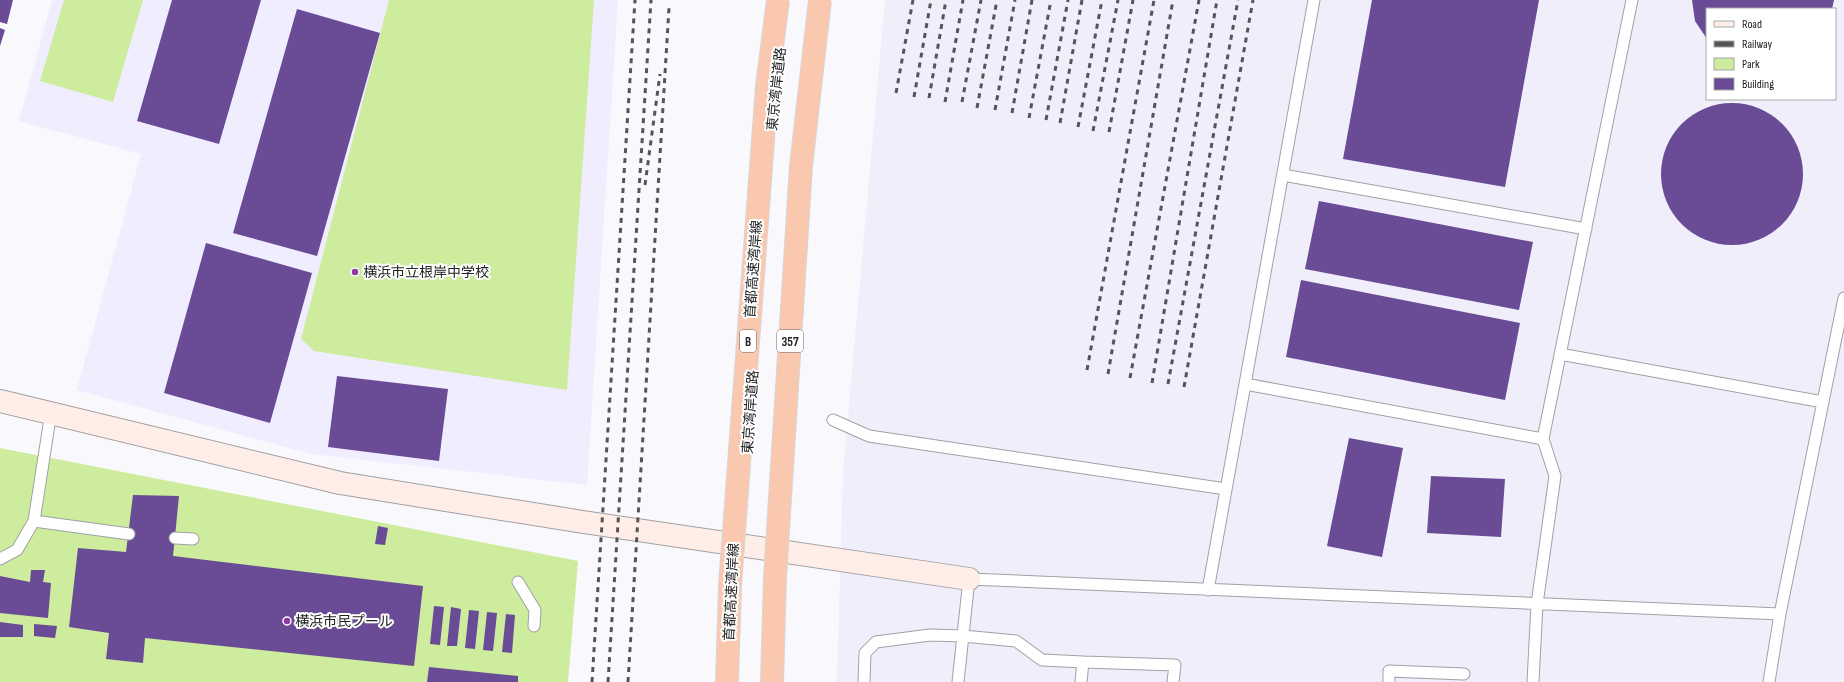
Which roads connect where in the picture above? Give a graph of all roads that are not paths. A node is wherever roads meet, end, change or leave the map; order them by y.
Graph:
1 (778, 0) edge
2 (786, 0) edge
3 (820, 0) edge
4 (830, 0) edge
5 (1314, 0) edge
6 (1632, 0) edge
7 (1282, 175) junction
8 (1586, 229) junction
9 (1844, 298) edge
10 (1560, 354) junction
11 (1245, 384) junction
12 (0, 401) edge
13 (1823, 402) junction
14 (51, 412) junction
15 (833, 420) dead end
16 (1543, 439) junction
17 (1226, 489) junction
18 (34, 521) junction
19 (128, 534) dead end
20 (175, 538) dead end
21 (193, 540) dead end
22 (0, 559) edge
23 (969, 579) junction
24 (518, 582) dead end
25 (1208, 590) junction
26 (1537, 604) junction
27 (1780, 614) junction
28 (534, 626) dead end
29 (963, 636) junction
30 (1083, 662) junction
31 (1464, 674) dead end
32 (727, 682) edge
33 (737, 682) edge
34 (772, 682) edge
35 (783, 682) edge
36 (864, 682) edge
37 (958, 682) edge
38 (1081, 682) edge
39 (1173, 682) edge
40 (1389, 682) edge
41 (1533, 682) edge
42 (1769, 682) edge

1 - 32 highway, 首都高速湾岸線 / B, bridge
2 - 33 highway, 東京湾岸道路 / 357
3 - 34 highway, 357, bridge
4 - 35 highway
5 - 7 lane
6 - 8 lane
7 - 8 lane
7 - 11 lane
8 - 10 lane
9 - 13 lane
10 - 13 lane
10 - 16 lane
11 - 16 lane
11 - 17 lane
12 - 14 street
13 - 27 lane
14 - 18 lane
14 - 23 street
15 - 17 lane
16 - 26 lane
17 - 25 lane
18 - 19 lane
18 - 22 lane
20 - 21 lane
23 - 25 lane
23 - 29 lane
24 - 28 lane
25 - 26 lane
26 - 27 lane
26 - 41 lane
27 - 42 lane
29 - 30 lane
29 - 36 lane
29 - 37 lane
30 - 38 lane
30 - 39 lane
31 - 40 lane

